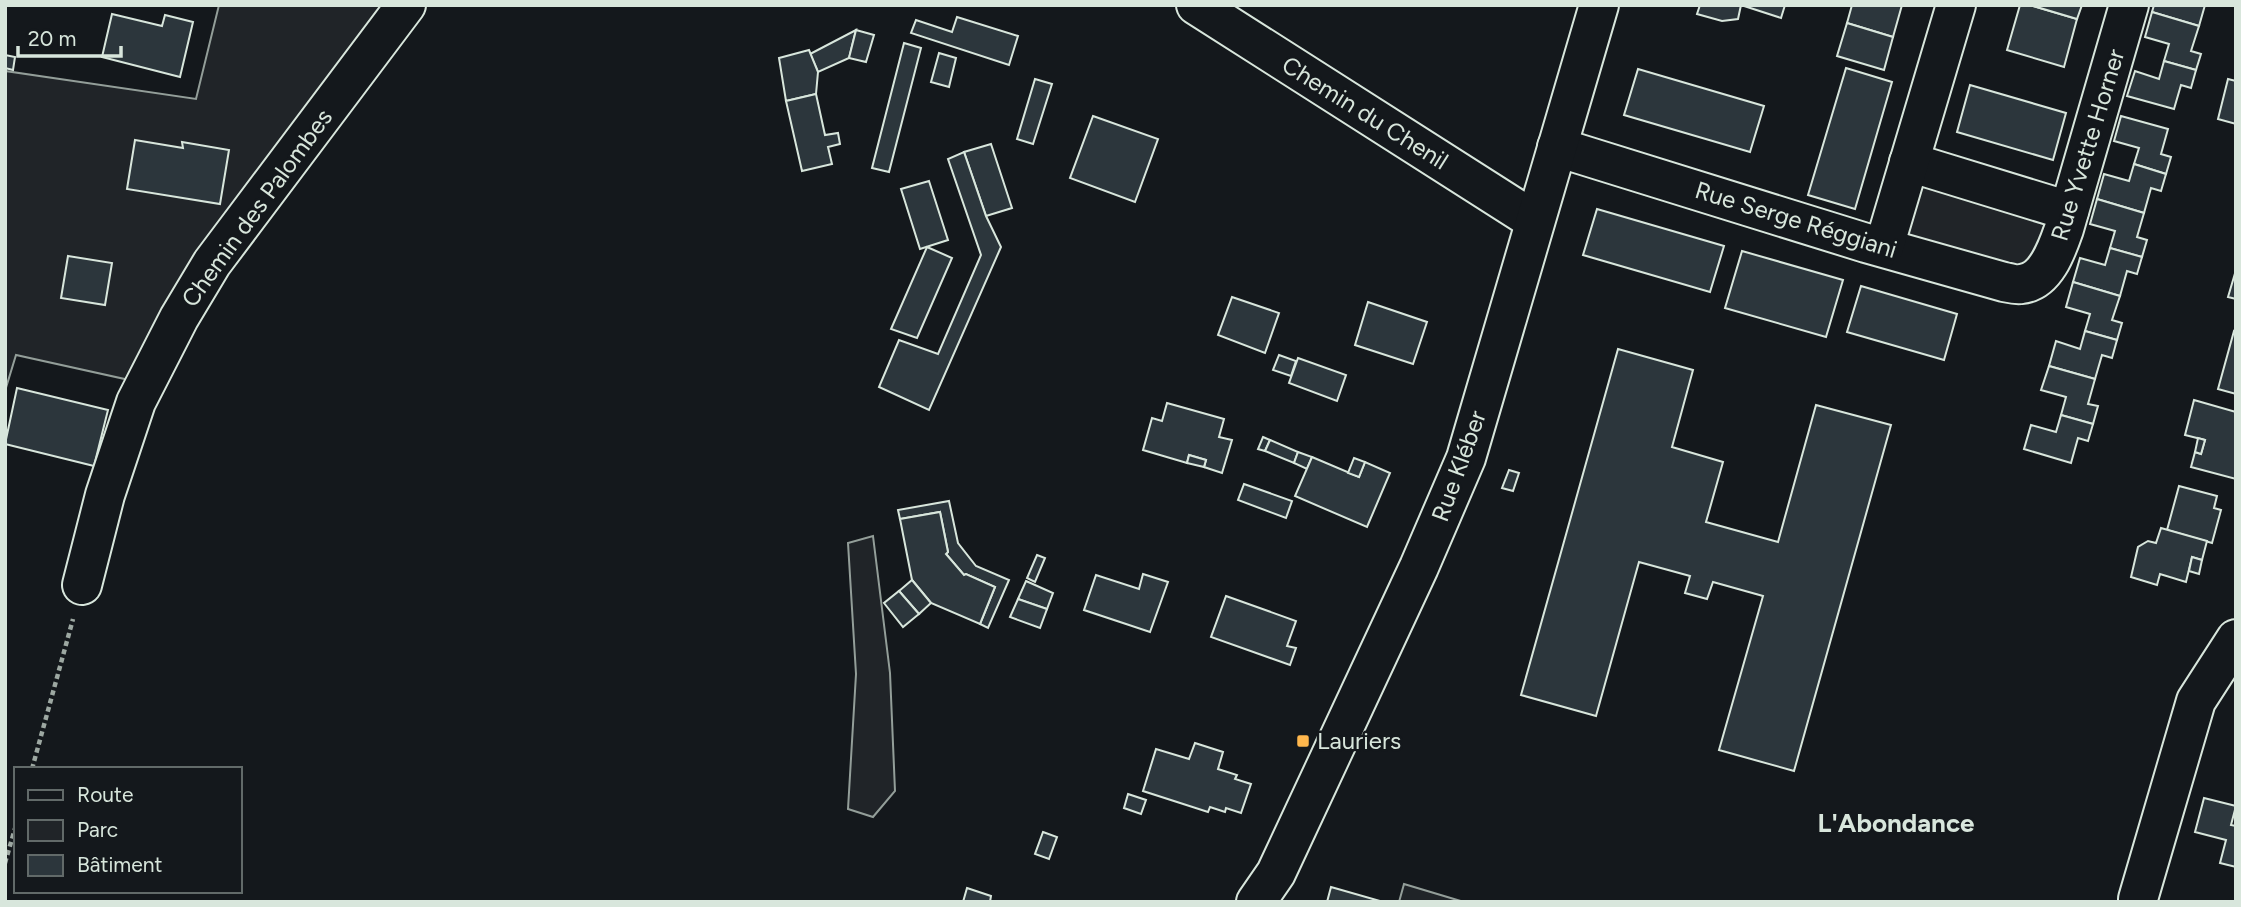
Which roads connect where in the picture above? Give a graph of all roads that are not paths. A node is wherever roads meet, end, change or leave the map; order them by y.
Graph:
1 (406, 5) edge
2 (1196, 5) edge
3 (1599, 5) edge
4 (1956, 5) edge
5 (2129, 5) edge
6 (1557, 147) junction
7 (1909, 162) junction
8 (2069, 211) junction
9 (1535, 221) junction
10 (1884, 247) junction
11 (2035, 278) joint
12 (82, 584) road end
13 (2236, 639) edge
14 (2138, 899) dead end
15 (1256, 902) edge

1 - 12 street, Chemin des Palombes
2 - 9 street, Chemin du Chenil
3 - 6 street, Rue Kléber
4 - 7 street
5 - 8 street, Rue Yvette Horner
6 - 9 street, Rue Kléber
6 - 10 street, Rue Serge Réggiani
7 - 8 street
7 - 10 street
8 - 11 street, Rue Yvette Horner
9 - 15 street, Rue Kléber
10 - 11 street, Rue Serge Réggiani
13 - 14 street

